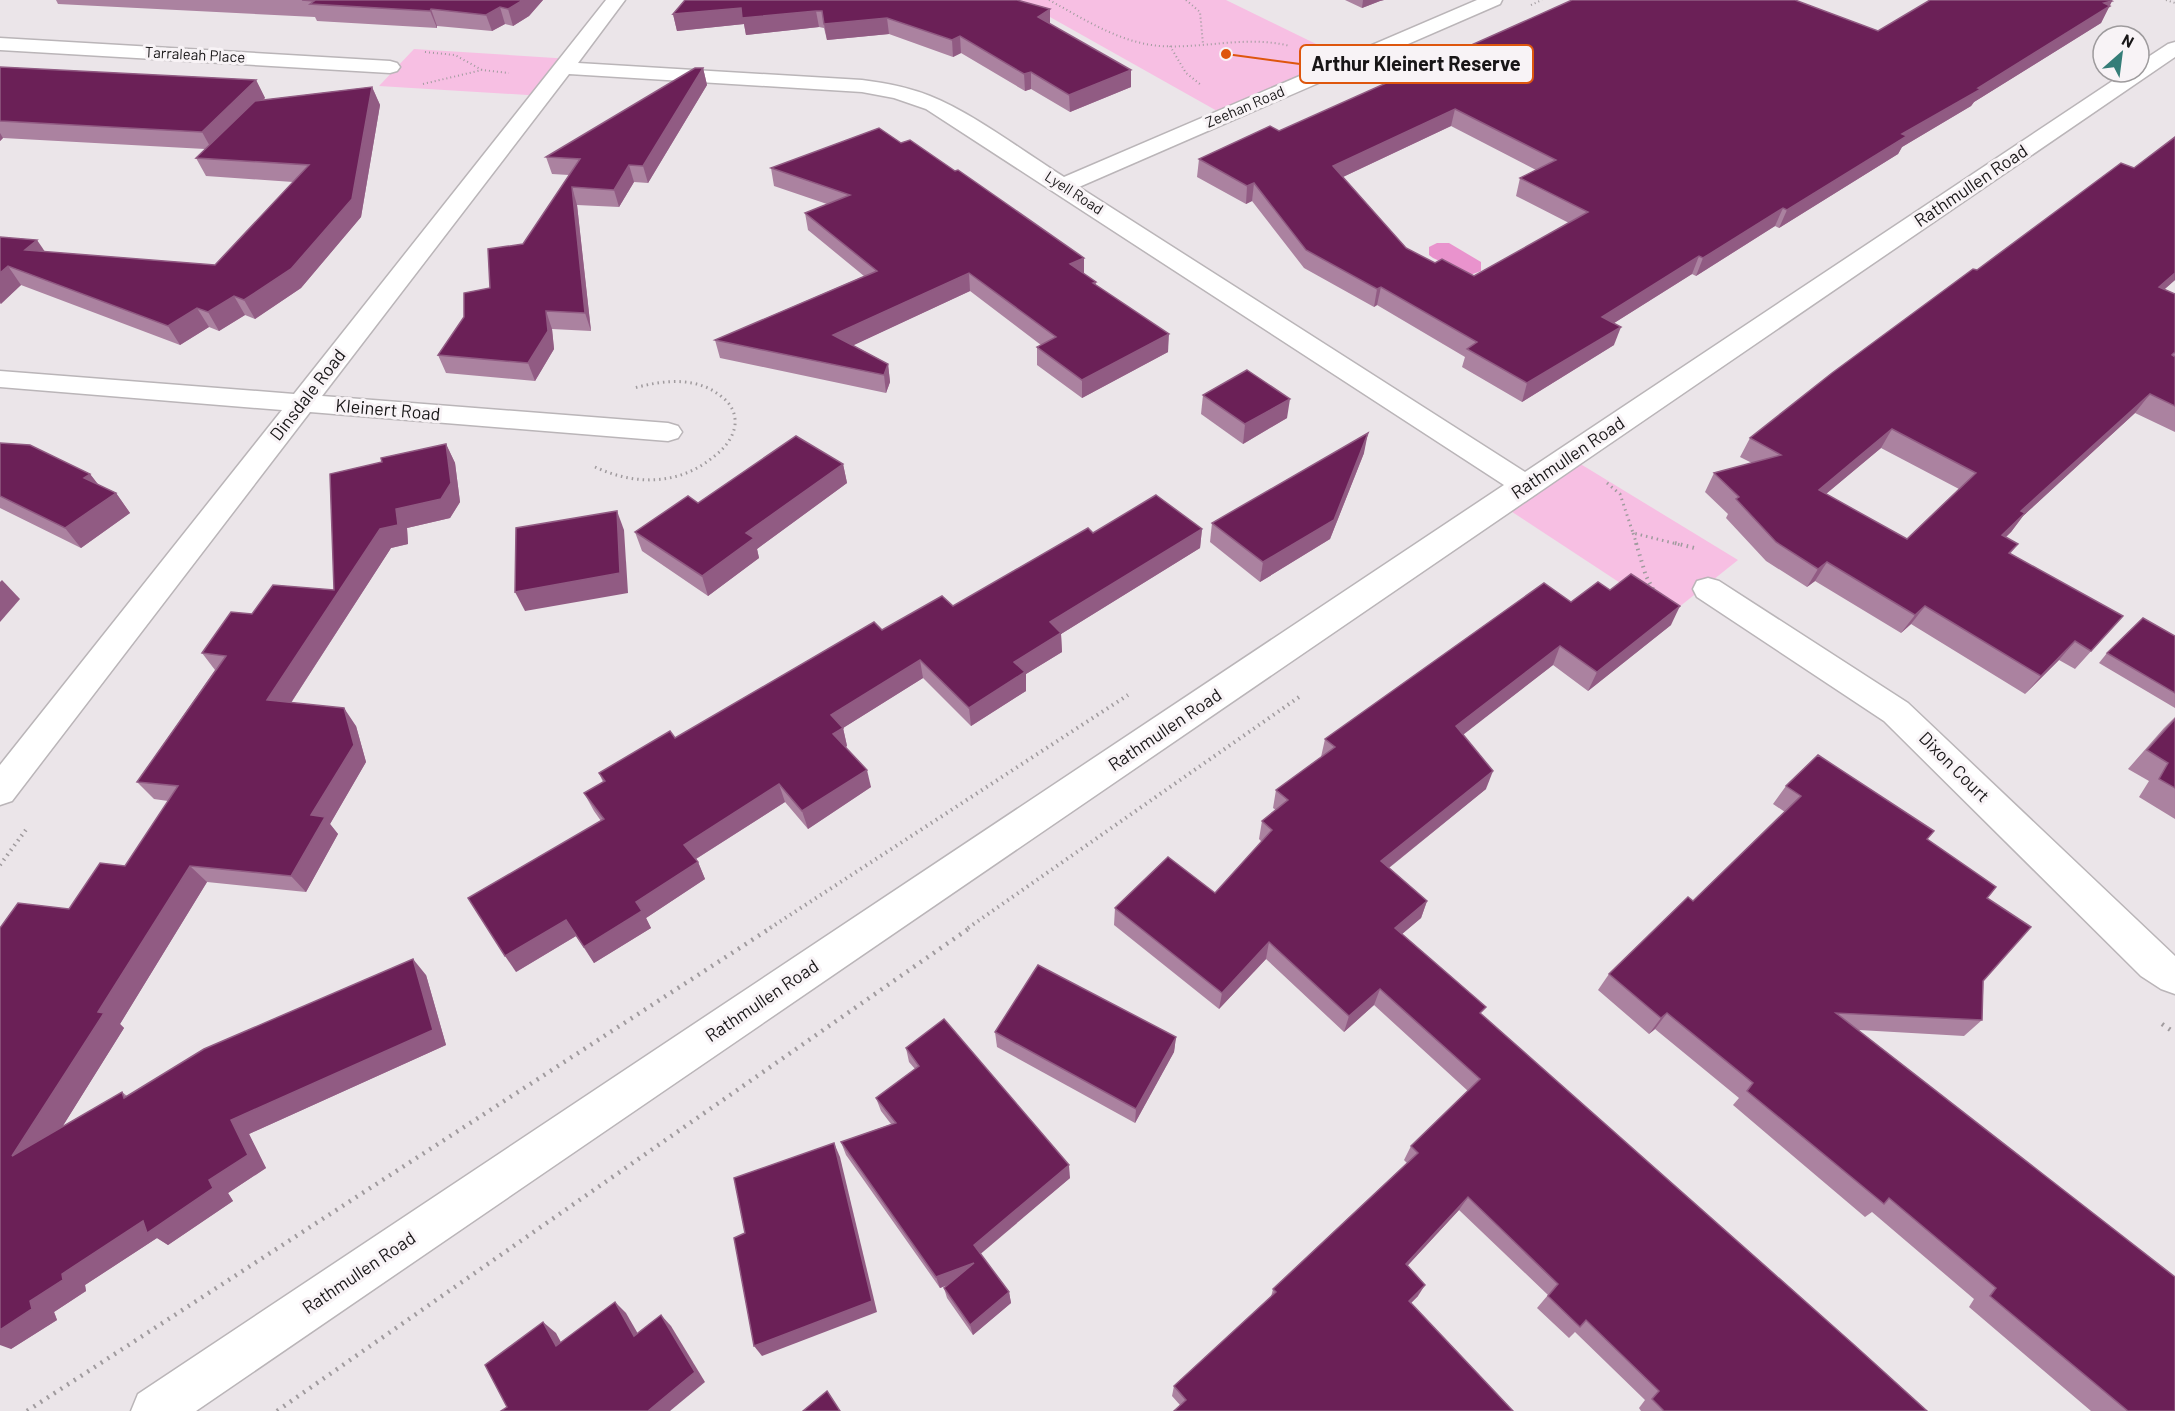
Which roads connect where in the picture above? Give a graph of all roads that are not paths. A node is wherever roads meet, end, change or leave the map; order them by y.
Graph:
1 (616, 0) edge
2 (1493, 0) edge
3 (0, 44) edge
4 (2175, 48) edge
5 (390, 67) dead end
6 (564, 68) junction
7 (1063, 186) junction
8 (0, 380) edge
9 (302, 403) junction
10 (668, 432) dead end
11 (1526, 486) junction
12 (1708, 589) dead end
13 (0, 791) edge
14 (2175, 977) edge
15 (155, 1411) edge

1 - 6 street, Dinsdale Road
2 - 7 street, Zeehan Road
3 - 5 street, Tarraleah Place
4 - 11 street, Rathmullen Road
6 - 7 street, Lyell Road
6 - 9 street, Dinsdale Road
7 - 11 street, Lyell Road
8 - 9 street, Kleinert Road
9 - 10 street, Kleinert Road
9 - 13 street, Dinsdale Road
11 - 15 street, Rathmullen Road
12 - 14 street, Dixon Court

